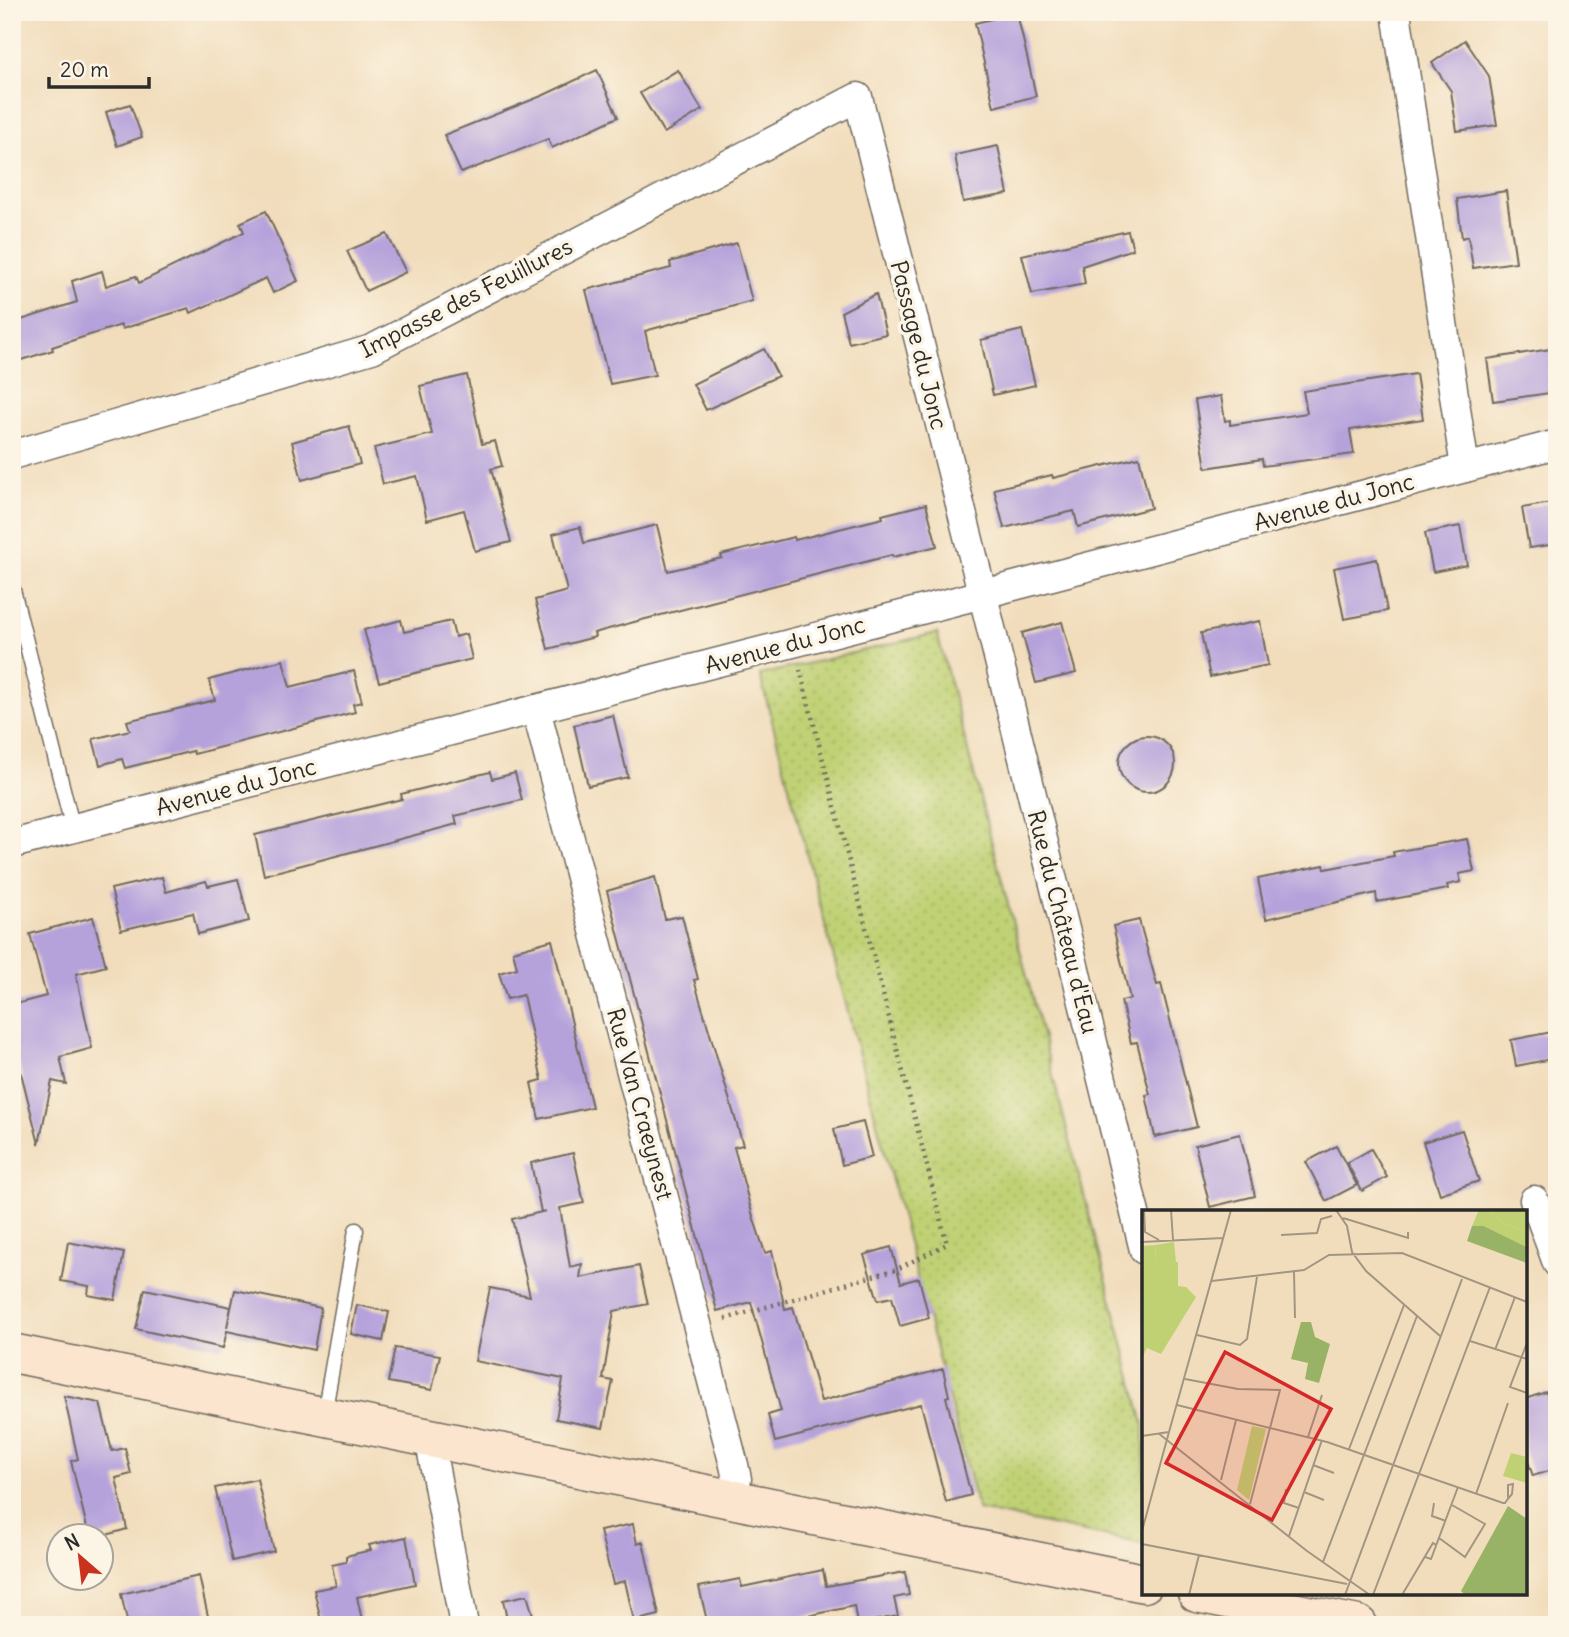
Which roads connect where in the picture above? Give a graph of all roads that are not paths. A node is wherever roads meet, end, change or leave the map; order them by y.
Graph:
1 (1396, 12) edge
2 (858, 97) joint
3 (1557, 444) edge
4 (12, 456) edge
5 (1465, 468) junction
6 (12, 586) edge
7 (981, 594) junction
8 (536, 709) junction
9 (73, 829) junction
10 (12, 844) edge
11 (1534, 1200) dead end
12 (356, 1230) dead end
13 (1142, 1242) edge
14 (1557, 1263) edge
15 (12, 1353) edge
16 (323, 1417) junction
17 (429, 1437) junction
18 (732, 1500) junction
19 (1142, 1583) edge
20 (1214, 1595) edge
21 (464, 1625) edge
22 (1358, 1625) edge

1 - 5 street
2 - 4 street, Impasse des Feuillures
2 - 7 street, Passage du Jonc
3 - 5 street, Avenue du Jonc
5 - 7 street, Avenue du Jonc
6 - 9 lane
7 - 8 street, Avenue du Jonc
7 - 13 street, Rue du Château d'Eau
8 - 9 street, Avenue du Jonc
8 - 18 street, Rue Van Craeynest
9 - 10 street, Avenue du Jonc
11 - 14 street
12 - 16 lane
15 - 16 main road
16 - 17 main road
17 - 18 main road
17 - 21 street
18 - 19 main road
20 - 22 main road

